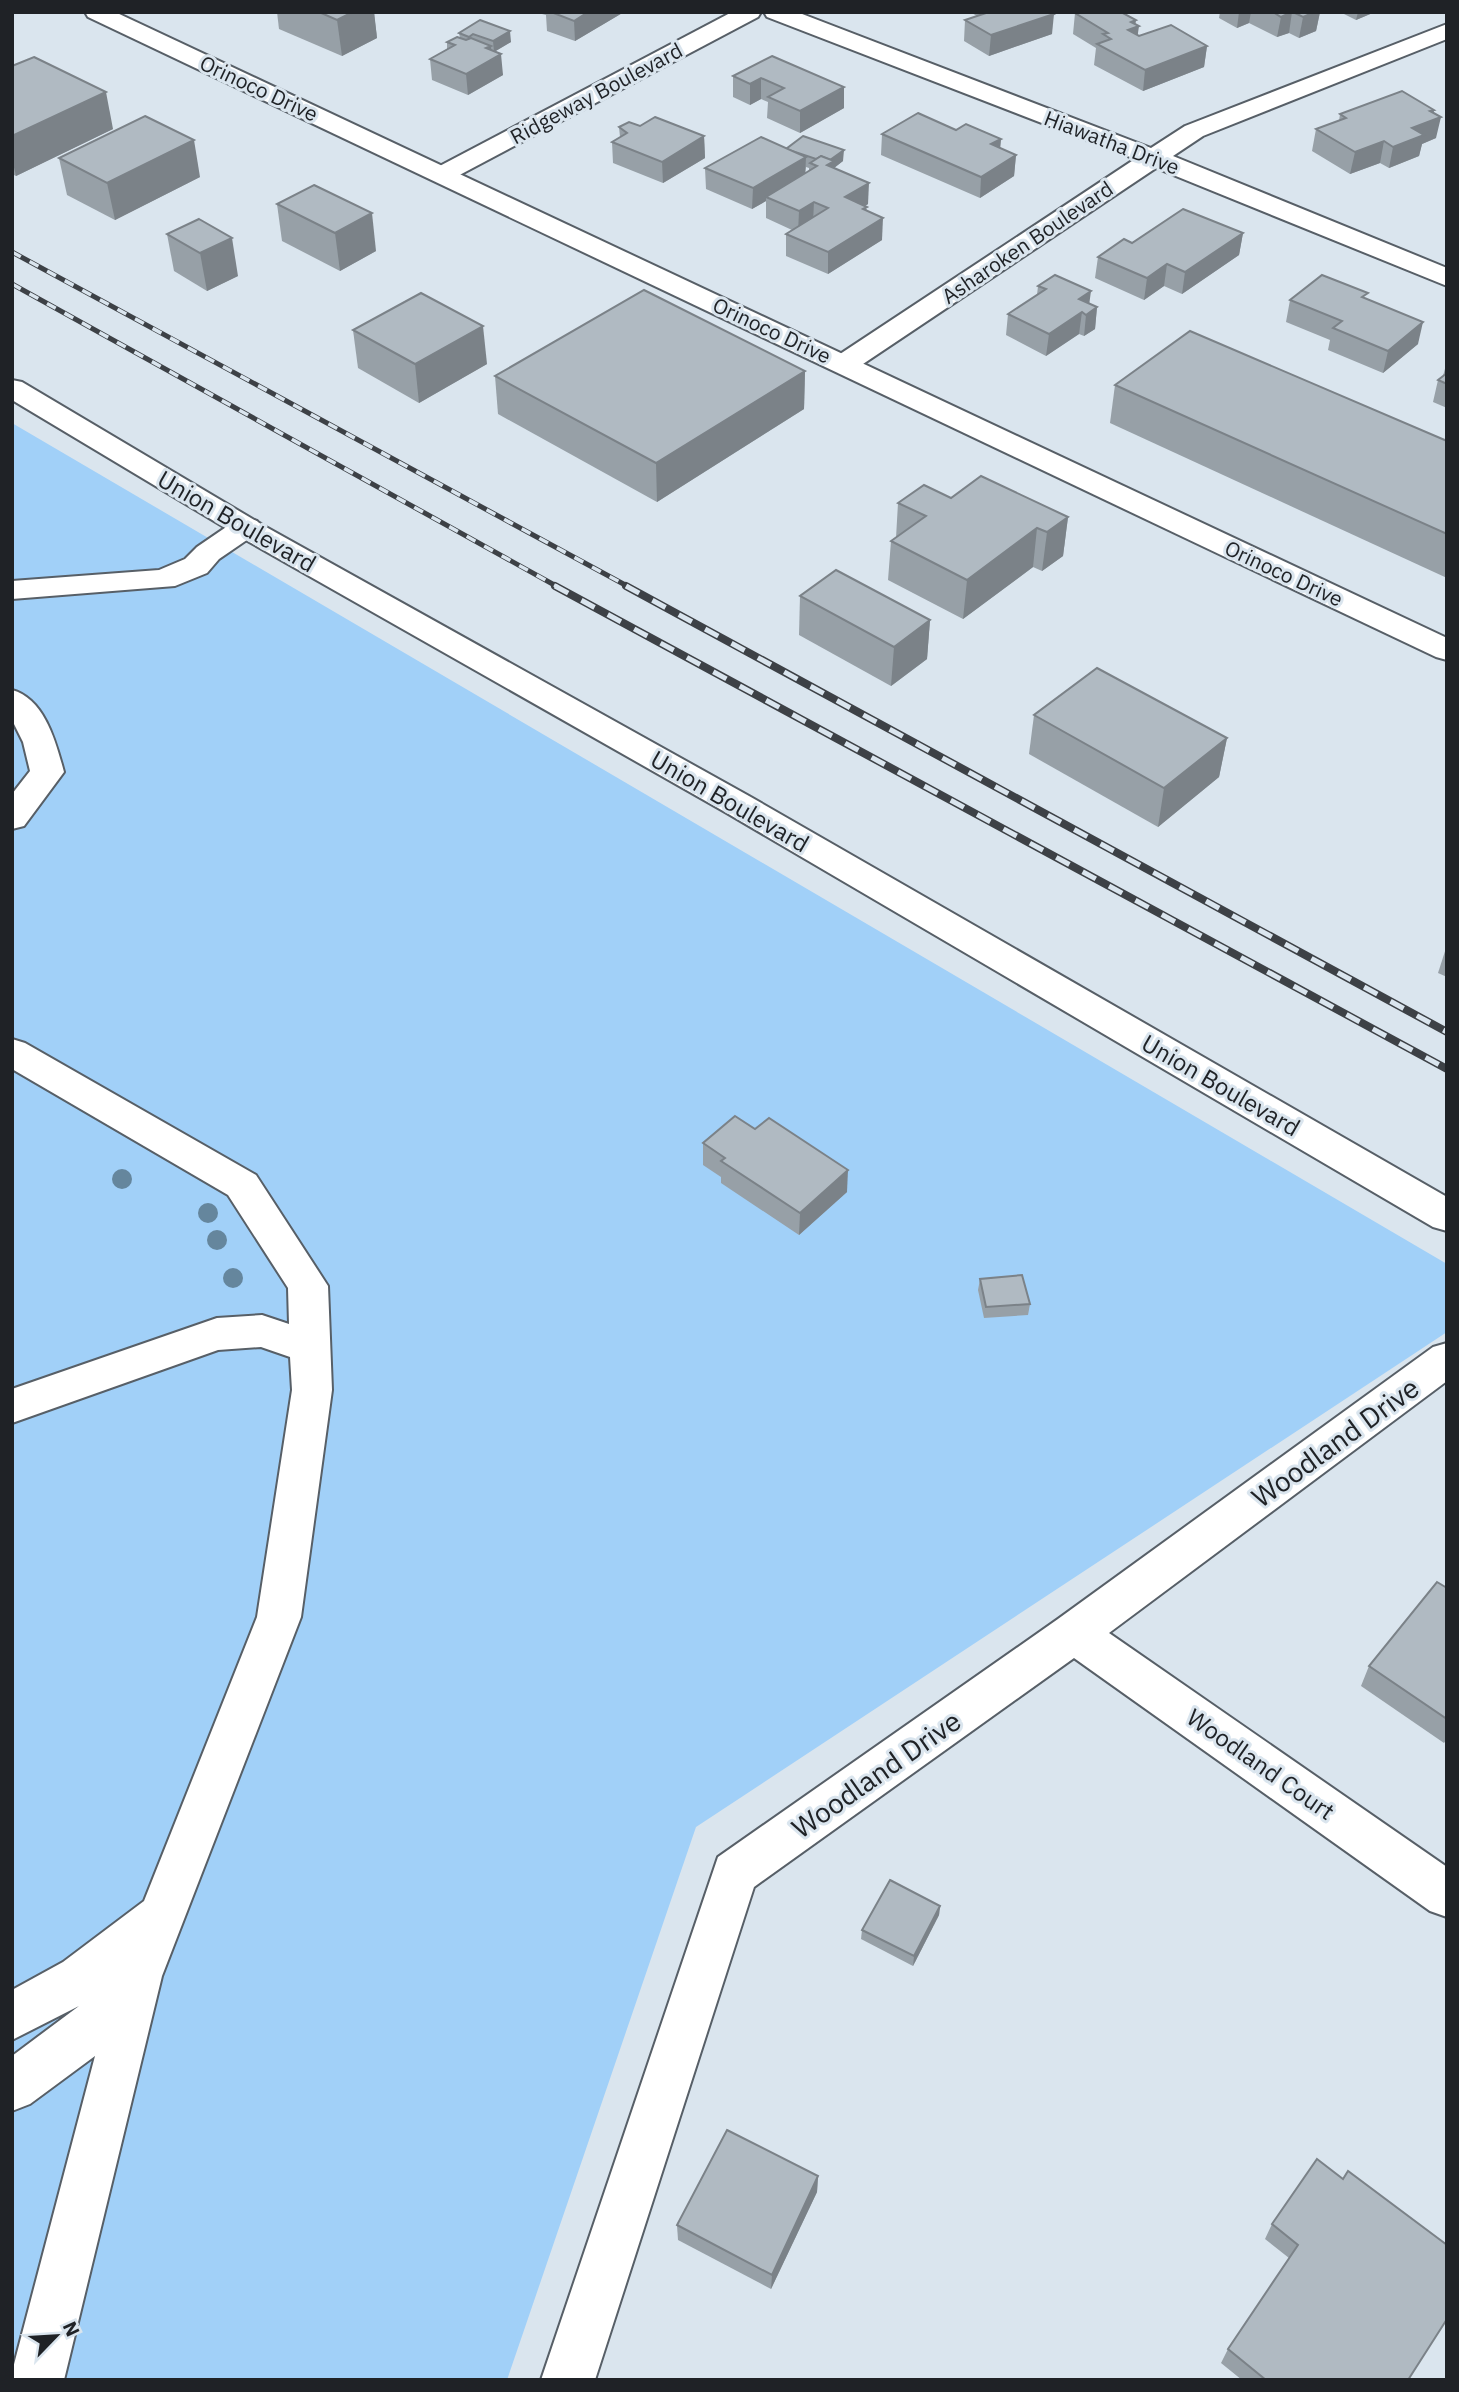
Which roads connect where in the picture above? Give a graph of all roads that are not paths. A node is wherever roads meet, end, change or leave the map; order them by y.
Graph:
1 (96, 12) edge
2 (750, 12) edge
3 (775, 12) edge
4 (1447, 31) edge
5 (1152, 157) junction
6 (443, 174) junction
7 (1447, 278) edge
8 (844, 364) junction
9 (12, 388) edge
10 (246, 527) junction
11 (12, 590) edge
12 (1447, 650) edge
13 (12, 700) edge
14 (12, 818) edge
15 (12, 1052) edge
16 (1447, 1216) edge
17 (310, 1348) junction
18 (1447, 1359) edge
19 (12, 1406) edge
20 (1074, 1633) junction
21 (1447, 1895) edge
22 (162, 1916) junction
23 (142, 1966) junction
24 (12, 2016) edge
25 (12, 2086) edge
26 (37, 2380) edge
27 (568, 2380) edge

1 - 6 street, Orinoco Drive
2 - 6 street, Ridgeway Boulevard
3 - 5 street, Hiawatha Drive
4 - 5 street, Asharoken Boulevard
5 - 7 street, Hiawatha Drive
5 - 8 street, Asharoken Boulevard
6 - 8 street, Orinoco Drive
8 - 12 street, Orinoco Drive
9 - 10 street, Union Boulevard
10 - 11 street
10 - 16 street, Union Boulevard
13 - 14 street
15 - 17 street
17 - 19 street
17 - 22 street
18 - 20 street, Woodland Drive
20 - 21 street, Woodland Court
20 - 27 street, Woodland Drive
22 - 23 street
22 - 24 street
23 - 25 street
23 - 26 street

